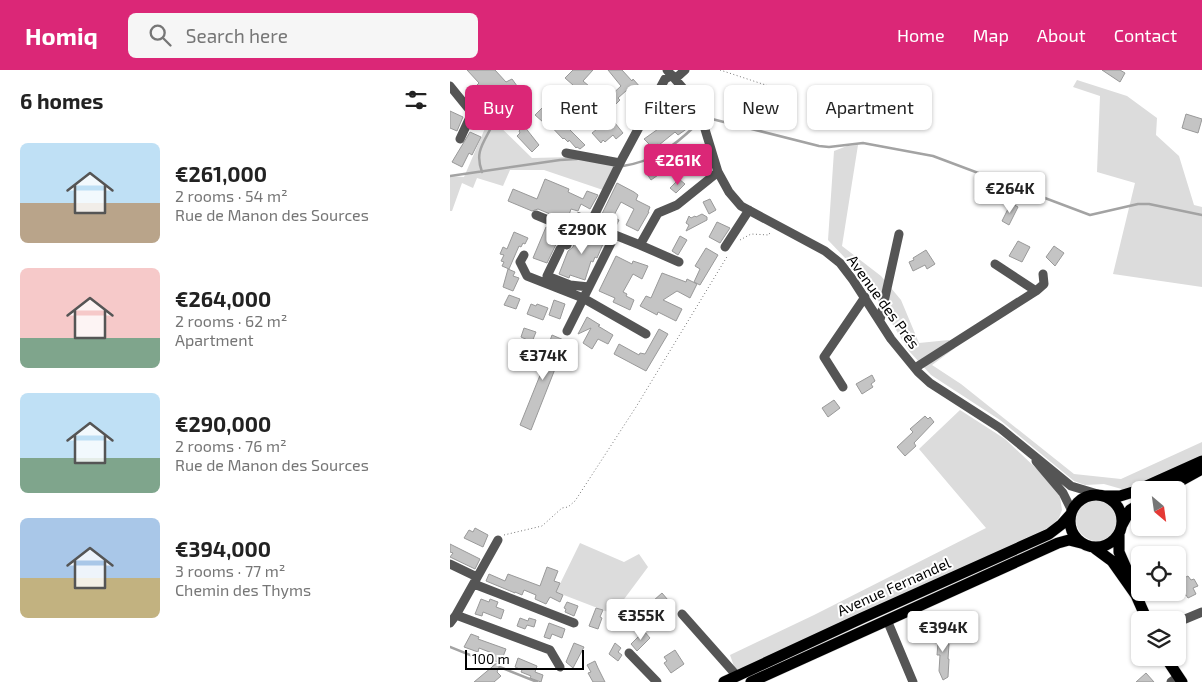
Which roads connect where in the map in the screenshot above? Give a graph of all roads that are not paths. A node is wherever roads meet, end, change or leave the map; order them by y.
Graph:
1 (685, 70) edge
2 (671, 75) edge
3 (450, 86) edge
4 (460, 139) dead end
5 (566, 153) dead end
6 (620, 162) junction
7 (718, 172) junction
8 (749, 210) junction
9 (536, 215) dead end
10 (591, 222) junction
11 (572, 230) junction
12 (899, 234) dead end
13 (615, 235) junction
14 (640, 245) junction
15 (728, 249) road end
16 (524, 255) dead end
17 (679, 262) dead end
18 (995, 264) dead end
19 (1043, 274) dead end
20 (589, 287) junction
21 (1036, 291) junction
22 (865, 297) junction
23 (583, 298) junction
24 (880, 320) junction
25 (567, 331) dead end
26 (646, 334) dead end
27 (915, 368) junction
28 (843, 387) dead end
29 (1025, 447) junction
30 (1202, 461) edge
31 (1202, 470) edge
32 (1181, 481) edge
33 (1103, 496) junction
34 (1131, 509) edge
35 (1071, 512) junction
36 (1120, 530) junction
37 (498, 540) road end
38 (1081, 543) junction
39 (1093, 547) junction
40 (450, 564) edge
41 (1131, 577) edge
42 (475, 581) junction
43 (1131, 588) edge
44 (1202, 612) edge
45 (682, 614) dead end
46 (456, 615) junction
47 (1186, 619) edge
48 (887, 620) junction
49 (450, 623) edge
50 (574, 623) dead end
51 (629, 653) dead end
52 (1170, 666) edge
53 (560, 667) dead end
54 (737, 676) junction
55 (1177, 680) edge
56 (657, 682) edge
57 (724, 682) edge
58 (751, 682) edge
59 (913, 682) edge

1 - 2 street
2 - 6 street
2 - 7 street, Avenue des Prés
3 - 4 street
5 - 6 street
6 - 10 street
7 - 8 street, Avenue des Prés
7 - 14 street
8 - 15 street
8 - 22 street, Avenue des Prés
9 - 11 street
10 - 11 street
10 - 13 street
11 - 20 street
12 - 24 street
13 - 14 street
13 - 20 street
14 - 17 street
16 - 23 street
18 - 21 street
19 - 21 street
20 - 23 street
21 - 27 street
22 - 24 street, Avenue des Prés
22 - 28 street
23 - 25 street
23 - 26 street
24 - 27 street, Avenue des Prés
27 - 29 street, Avenue des Prés
29 - 33 street, Avenue des Prés
29 - 35 street, Avenue des Prés
30 - 33 main road
31 - 32 main road
33 - 35 main road
33 - 36 main road
34 - 36 main road
35 - 38 main road
35 - 54 main road, Avenue Fernandel
36 - 39 main road
36 - 41 main road
37 - 42 street
38 - 39 main road
38 - 48 main road, Avenue Fernandel
39 - 43 main road
40 - 42 street
42 - 46 street
42 - 50 street
44 - 47 street
45 - 54 street
46 - 49 street
46 - 53 street
48 - 58 main road, Avenue Fernandel
48 - 59 street
51 - 56 street
52 - 55 main road
54 - 57 main road, Avenue Fernandel

